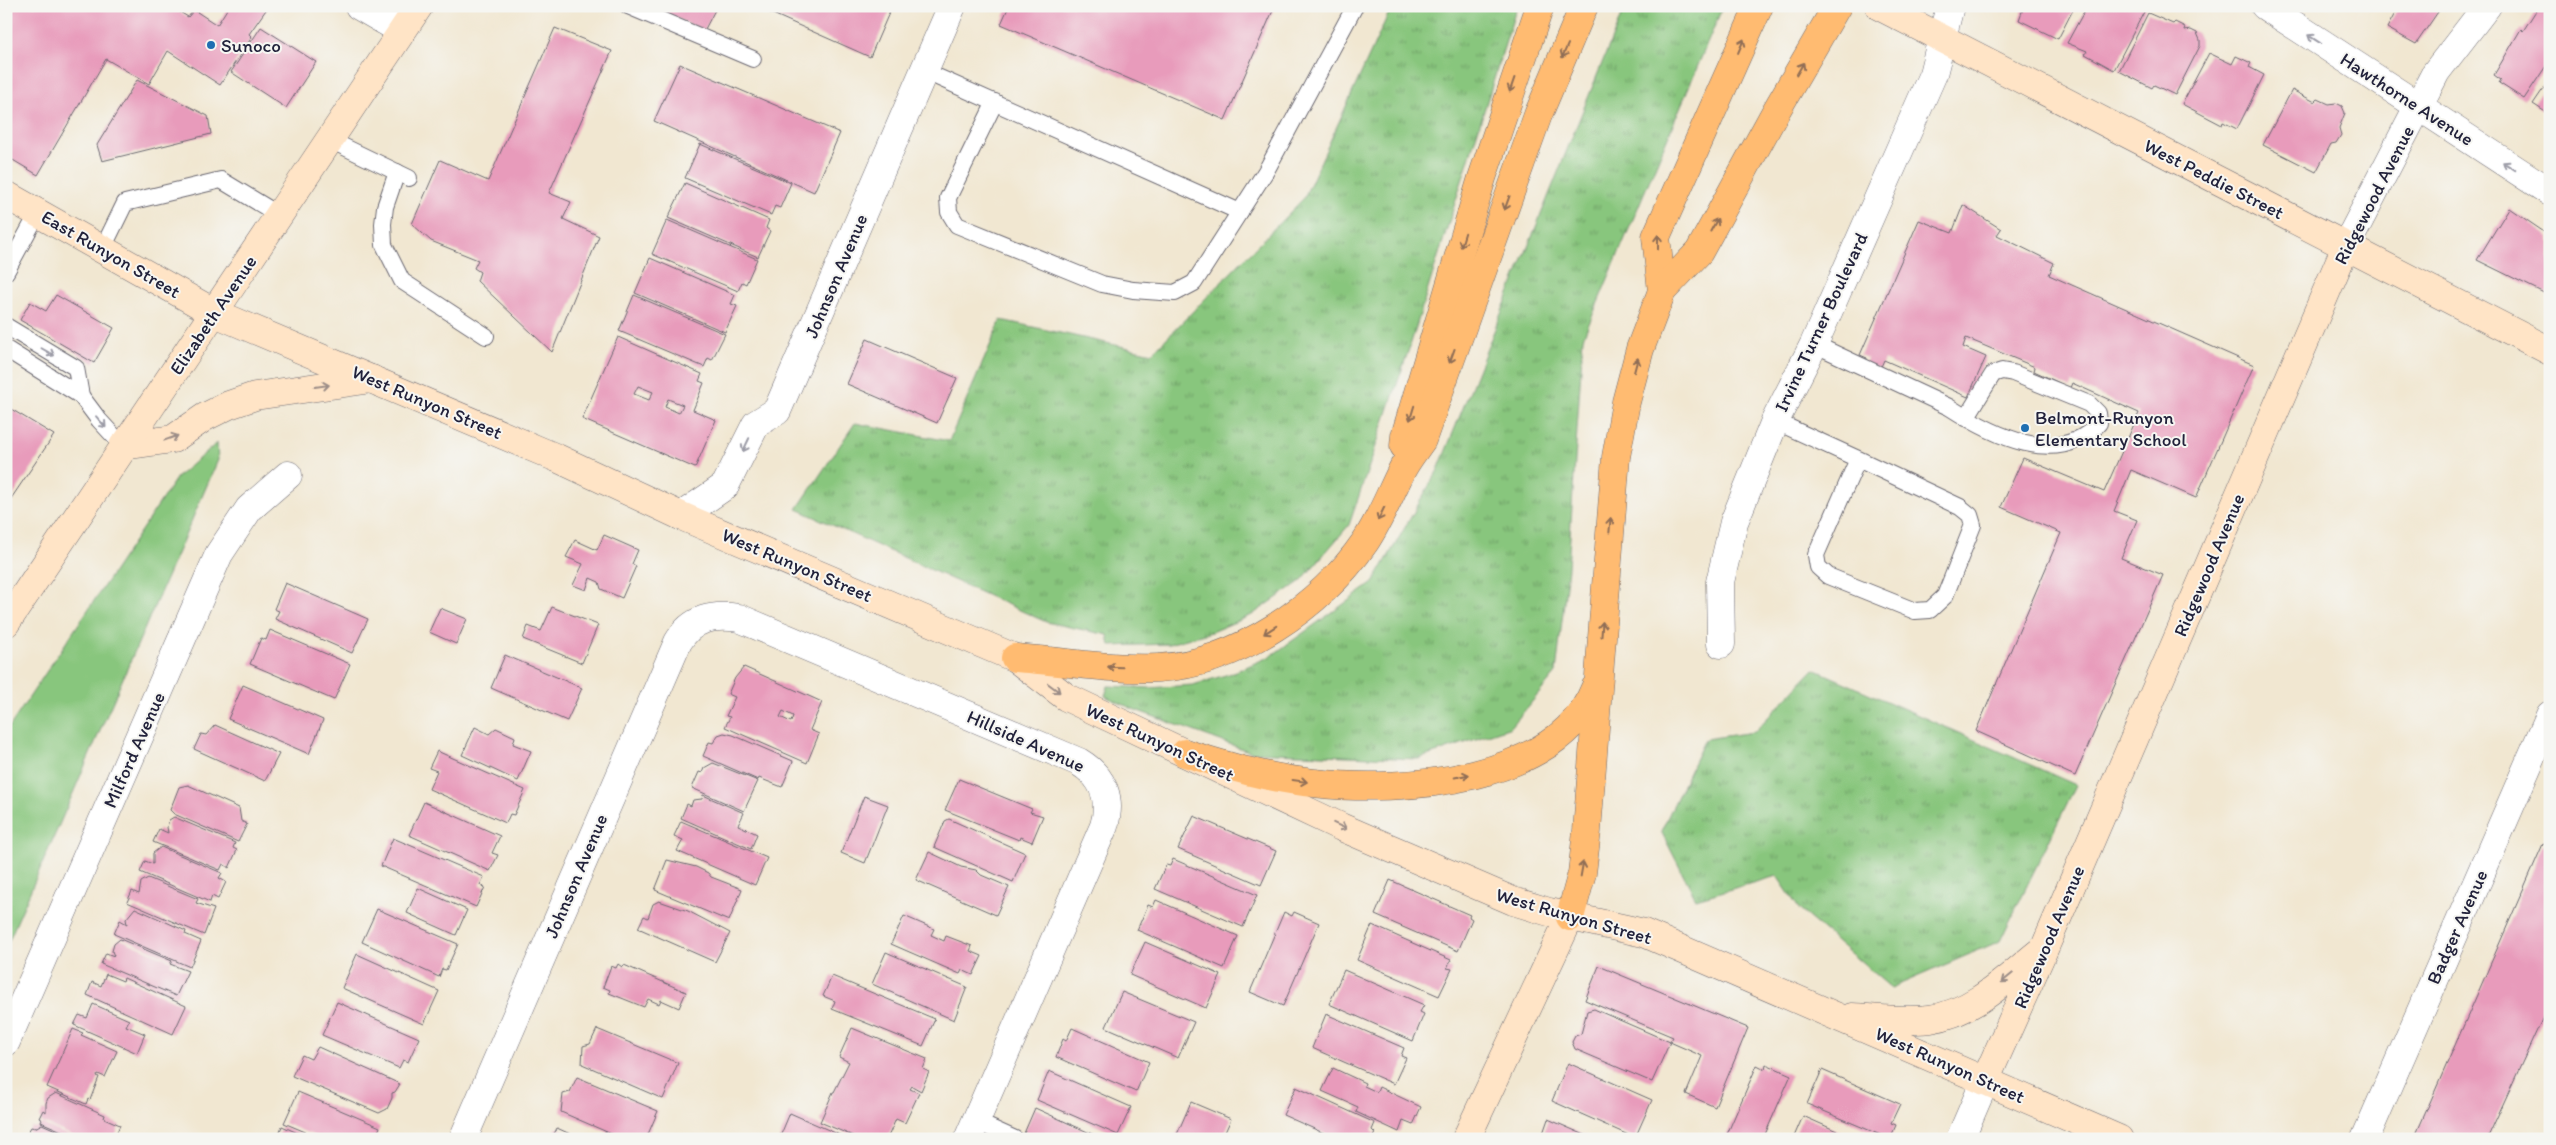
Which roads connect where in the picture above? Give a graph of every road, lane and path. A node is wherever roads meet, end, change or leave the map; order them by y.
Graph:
1 (359, 6) edge
2 (419, 6) edge
3 (628, 6) edge
4 (952, 6) edge
5 (1355, 6) edge
6 (1540, 6) edge
7 (1584, 6) edge
8 (1758, 6) edge
9 (1837, 6) edge
10 (1879, 6) edge
11 (1950, 6) edge
12 (2265, 6) edge
13 (2487, 6) edge
14 (402, 31) junction
15 (1942, 38) junction
16 (754, 59) dead end
17 (924, 71) junction
18 (995, 102) junction
19 (2418, 106) junction
20 (330, 140) junction
21 (2550, 192) edge
22 (6, 195) edge
23 (1240, 212) junction
24 (38, 213) junction
25 (279, 215) junction
26 (2346, 246) junction
27 (102, 250) junction
28 (6, 272) edge
29 (1662, 291) junction
30 (215, 314) junction
31 (6, 326) edge
32 (486, 336) dead end
33 (1814, 344) junction
34 (6, 348) edge
35 (2550, 351) edge
36 (372, 379) junction
37 (81, 396) junction
38 (1966, 418) junction
39 (1775, 421) junction
40 (123, 446) junction
41 (1858, 459) junction
42 (1402, 470) junction
43 (288, 474) dead end
44 (681, 516) junction
45 (9, 614) edge
46 (699, 620) joint
47 (1721, 644) dead end
48 (1015, 658) junction
49 (1598, 677) junction
50 (2550, 715) edge
51 (1185, 753) junction
52 (1570, 916) junction
53 (2045, 947) junction
54 (1841, 1017) junction
55 (6, 1042) edge
56 (1985, 1081) junction
57 (972, 1130) edge
58 (462, 1139) edge
59 (1015, 1139) edge
60 (1466, 1139) edge
61 (1960, 1139) edge
62 (2119, 1139) edge
63 (2365, 1139) edge

1 - 14 street
2 - 14 main road, Elizabeth Avenue
3 - 16 lane
4 - 17 street, Johnson Avenue
5 - 23 lane
6 -> 42 highway
7 -> 42 highway
29 -> 8 highway
29 -> 9 highway
10 - 15 main road, West Peddie Street
11 - 15 street, Irvine Turner Boulevard
19 -> 12 street, Hawthorne Avenue
13 - 19 street, Ridgewood Avenue
14 - 20 main road, Elizabeth Avenue
15 - 26 main road, West Peddie Street
15 - 33 street, Irvine Turner Boulevard
17 - 18 lane
17 -> 44 street, Johnson Avenue
18 - 23 lane
18 - 23 lane
21 -> 19 street, Hawthorne Avenue
19 - 26 street, Ridgewood Avenue
20 - 25 main road, Elizabeth Avenue
20 - 32 lane
22 - 24 main road, East Runyon Street
24 - 27 main road, East Runyon Street
24 - 28 lane
25 - 27 lane
25 - 30 main road, Elizabeth Avenue
26 - 35 main road, West Peddie Street
26 - 53 main road, Ridgewood Avenue
27 - 30 main road, East Runyon Street
49 -> 29 highway
30 - 36 main road, West Runyon Street
30 - 40 main road, Elizabeth Avenue
31 -> 37 lane
33 - 38 lane
33 - 39 street, Irvine Turner Boulevard
34 - 37 lane
40 -> 36 main road
36 - 44 main road, West Runyon Street
37 -> 40 lane
38 - 38 lane
39 - 41 lane
39 - 47 street, Irvine Turner Boulevard
40 - 45 main road, Elizabeth Avenue
41 - 41 lane
42 -> 48 highway
43 - 55 street, Milford Avenue
44 - 48 main road, West Runyon Street
46 - 57 street, Hillside Avenue
46 - 58 street, Johnson Avenue
48 -> 51 main road, West Runyon Street
51 -> 49 highway
52 -> 49 highway
50 - 63 street, Badger Avenue
51 -> 52 main road, West Runyon Street
52 - 54 main road, West Runyon Street
52 - 60 main road
53 -> 54 main road
53 - 56 main road, Ridgewood Avenue
54 - 56 main road, West Runyon Street
56 - 61 street, Ridgewood Avenue
56 - 62 main road, West Runyon Street
57 - 59 lane

